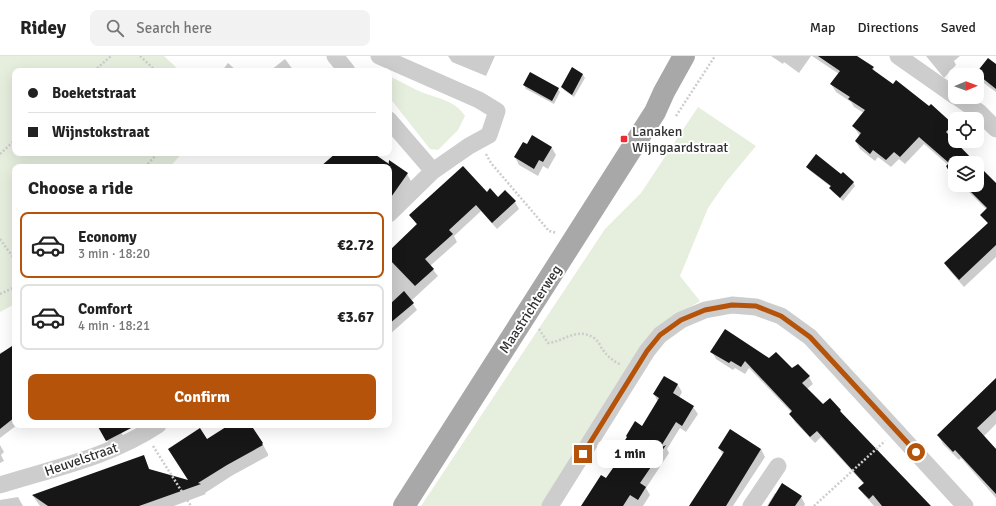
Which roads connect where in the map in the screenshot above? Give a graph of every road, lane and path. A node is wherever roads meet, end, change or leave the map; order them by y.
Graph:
1 (111, 56) edge
2 (140, 56) edge
3 (335, 56) edge
4 (379, 56) edge
5 (684, 56) edge
6 (698, 56) edge
7 (898, 56) edge
8 (97, 68) edge
9 (153, 68) edge
10 (345, 68) edge
11 (948, 90) edge
12 (968, 104) edge
13 (655, 112) junction
14 (392, 124) edge
15 (996, 129) edge
16 (478, 141) junction
17 (12, 143) edge
18 (0, 154) edge
19 (155, 156) edge
20 (148, 164) edge
21 (432, 171) junction
22 (392, 211) edge
23 (581, 228) junction
24 (0, 238) edge
25 (12, 256) edge
26 (12, 288) edge
27 (0, 294) edge
28 (529, 309) junction
29 (640, 362) junction
30 (152, 429) edge
31 (896, 430) junction
32 (778, 466) dead end
33 (0, 485) edge
34 (191, 506) edge
35 (404, 506) edge
36 (550, 506) edge
37 (751, 506) edge
38 (814, 506) edge
39 (965, 506) edge

1 - 8 path
2 - 9 path
3 - 10 street
4 - 16 street
5 - 13 main road, Maastrichterweg
6 - 13 main road, Maastrichterweg
7 - 11 street
12 - 15 street
13 - 23 main road, Maastrichterweg
14 - 21 street
16 - 21 street
16 - 23 path
17 - 18 path
19 - 20 path
21 - 22 street
23 - 28 main road, Maastrichterweg
24 - 25 path
26 - 27 path
28 - 29 path
28 - 35 main road, Maastrichterweg
29 - 31 street
29 - 36 street
30 - 33 street, Heuvelstraat
30 - 34 path
31 - 38 path
31 - 39 street
32 - 37 street

